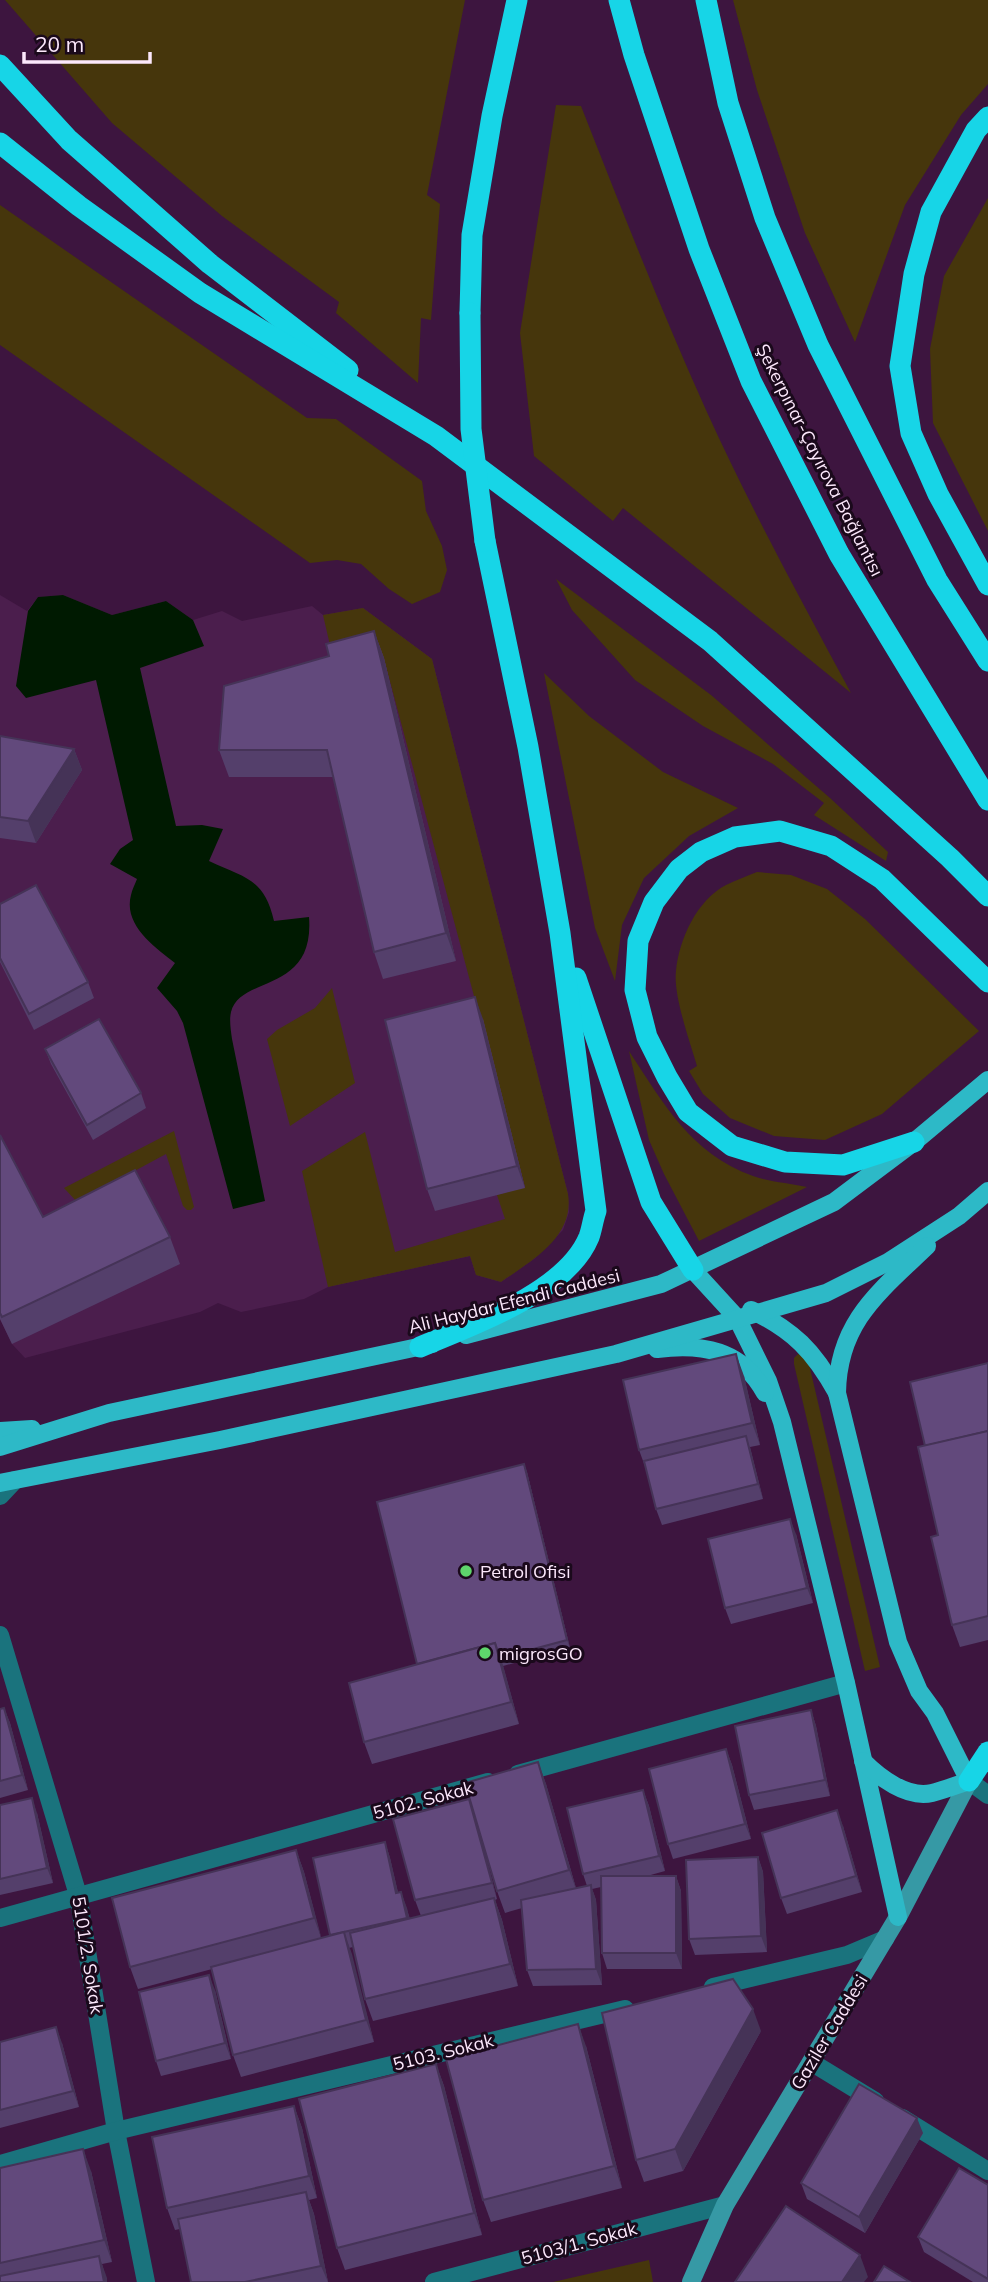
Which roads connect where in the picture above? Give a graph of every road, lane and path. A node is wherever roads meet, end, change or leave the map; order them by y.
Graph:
1 (517, 0) edge
2 (619, 0) edge
3 (706, 0) edge
4 (0, 65) edge
5 (984, 122) edge
6 (0, 143) edge
7 (436, 436) junction
8 (988, 585) edge
9 (988, 661) edge
10 (988, 800) edge
11 (988, 896) edge
12 (560, 933) junction
13 (988, 982) edge
14 (988, 1080) edge
15 (914, 1142) junction
16 (988, 1191) edge
17 (959, 1216) junction
18 (693, 1270) junction
19 (661, 1284) junction
20 (716, 1294) junction
21 (756, 1312) junction
22 (737, 1318) junction
23 (420, 1347) junction
24 (615, 1354) junction
25 (836, 1393) junction
26 (782, 1422) junction
27 (56, 1428) junction
28 (0, 1431) edge
29 (0, 1447) edge
30 (8, 1481) edge
31 (0, 1496) edge
32 (0, 1635) edge
33 (846, 1683) junction
34 (988, 1752) edge
35 (863, 1761) junction
36 (969, 1781) junction
37 (988, 1795) edge
38 (78, 1895) junction
39 (898, 1917) junction
40 (0, 1918) edge
41 (885, 1939) junction
42 (698, 1991) edge
43 (644, 2004) edge
44 (811, 2062) junction
45 (116, 2131) junction
46 (0, 2164) edge
47 (988, 2171) edge
48 (725, 2205) junction
49 (146, 2282) edge
50 (434, 2282) edge
51 (691, 2282) edge

1 - 12 highway, bridge
2 - 10 highway, Şekerpınar-Çayırova Bağlantısı
3 - 9 highway
4 - 7 highway
5 - 8 highway
6 - 7 highway
7 - 11 highway
12 - 18 highway
12 - 23 highway
13 - 15 highway
14 - 15 main road, Ali Haydar Efendi Caddesi
15 - 18 main road, Ali Haydar Efendi Caddesi
16 - 17 main road
17 - 21 main road
17 - 25 main road
18 - 19 main road, Ali Haydar Efendi Caddesi
18 - 20 main road
19 - 20 main road
19 - 23 main road, Ali Haydar Efendi Caddesi
20 - 21 main road
20 - 22 main road
21 - 22 main road
21 - 25 main road
22 - 24 main road
22 - 26 main road
23 - 27 main road, Ali Haydar Efendi Caddesi
24 - 26 main road
24 - 30 main road
25 - 36 main road
26 - 33 main road
27 - 28 main road
27 - 29 main road, Ali Haydar Efendi Caddesi
30 - 31 street
32 - 38 street, 5101/2. Sokak
33 - 35 main road
33 - 38 street, 5102. Sokak
34 - 36 highway
35 - 36 main road
35 - 39 main road
36 - 37 street
36 - 39 street, Gaziler Caddesi
38 - 40 street, 5102. Sokak
38 - 45 street, 5101/2. Sokak
39 - 41 street, Gaziler Caddesi
41 - 42 street
41 - 44 street, Gaziler Caddesi
43 - 45 street, 5103. Sokak
44 - 47 street
44 - 48 street, Gaziler Caddesi
45 - 46 street, 5103. Sokak
45 - 49 street, 5101/2. Sokak
48 - 50 street, 5103/1. Sokak
48 - 51 street, Gaziler Caddesi

